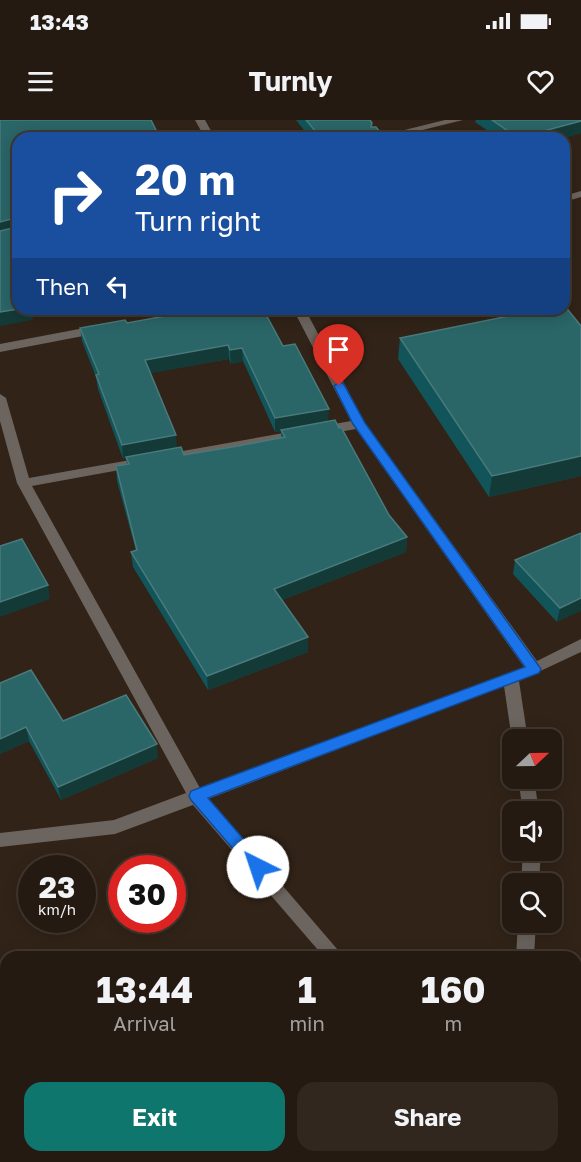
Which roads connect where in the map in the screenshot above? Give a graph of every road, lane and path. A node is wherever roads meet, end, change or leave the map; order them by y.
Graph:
1 (458, 120) edge
2 (404, 132) edge
3 (302, 315) edge
4 (115, 326) edge
5 (0, 348) edge
6 (0, 398) edge
7 (359, 424) junction
8 (24, 483) junction
9 (581, 645) edge
10 (534, 669) junction
11 (511, 678) junction
12 (518, 729) edge
13 (196, 796) junction
14 (0, 840) edge
15 (526, 933) edge
16 (330, 951) edge
17 (525, 951) edge

1 - 2 street
3 - 7 street
4 - 5 street
6 - 8 street
7 - 8 street
7 - 10 street
8 - 13 street
9 - 10 street
10 - 11 street
11 - 12 street
11 - 13 street
13 - 14 street
13 - 16 street
15 - 17 street

